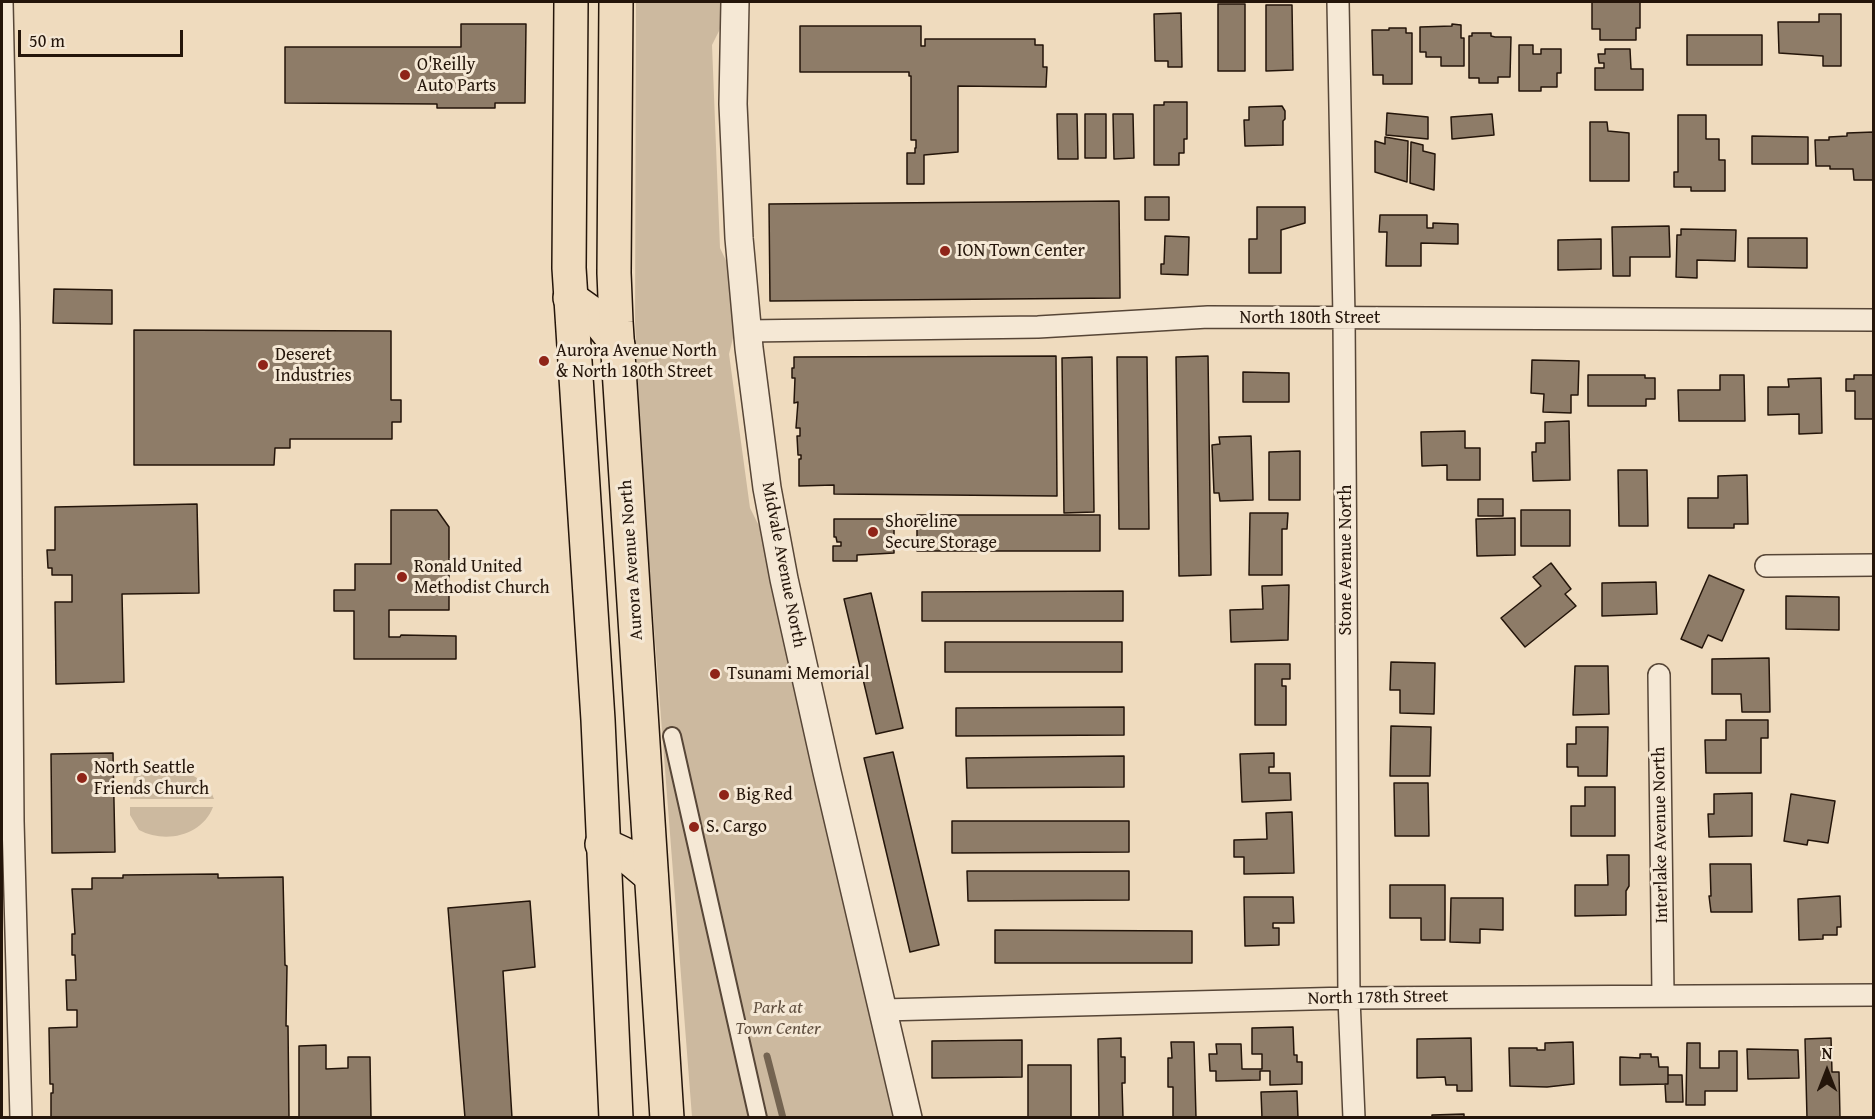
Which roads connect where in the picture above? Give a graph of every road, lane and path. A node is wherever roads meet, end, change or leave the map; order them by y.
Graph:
1 (2, 2) edge
2 (571, 2) edge
3 (616, 2) edge
4 (735, 2) edge
5 (1338, 2) edge
6 (570, 297) junction
7 (1344, 318) junction
8 (1874, 320) edge
9 (5, 325) edge
10 (747, 331) junction
11 (618, 345) junction
12 (1874, 565) edge
13 (1766, 566) dead end
14 (1659, 675) dead end
15 (672, 736) dead end
16 (7, 821) edge
17 (602, 844) junction
18 (651, 876) junction
19 (1663, 995) junction
20 (1874, 995) edge
21 (1349, 998) junction
22 (883, 1010) junction
23 (10, 1014) edge
24 (21, 1118) edge
25 (616, 1118) edge
26 (667, 1118) edge
27 (758, 1118) edge
28 (908, 1118) edge
29 (1354, 1118) edge

1 - 9 street
2 - 6 main road
3 - 11 main road, Aurora Avenue North
4 - 10 street, Midvale Avenue North
5 - 7 street, Stone Avenue North
6 - 11 main road
6 - 17 main road
7 - 8 street, North 180th Street
7 - 10 street, North 180th Street
7 - 21 street, Stone Avenue North
9 - 16 street
10 - 22 street, Midvale Avenue North
11 - 18 main road, Aurora Avenue North
12 - 13 street
14 - 19 street, Interlake Avenue North
15 - 27 street
16 - 23 street
17 - 18 main road
17 - 25 main road
18 - 26 main road, Aurora Avenue North
19 - 20 street, North 178th Street
19 - 21 street, North 178th Street
21 - 22 street, North 178th Street
21 - 29 street, Stone Avenue North
22 - 28 street, Midvale Avenue North
23 - 24 street

